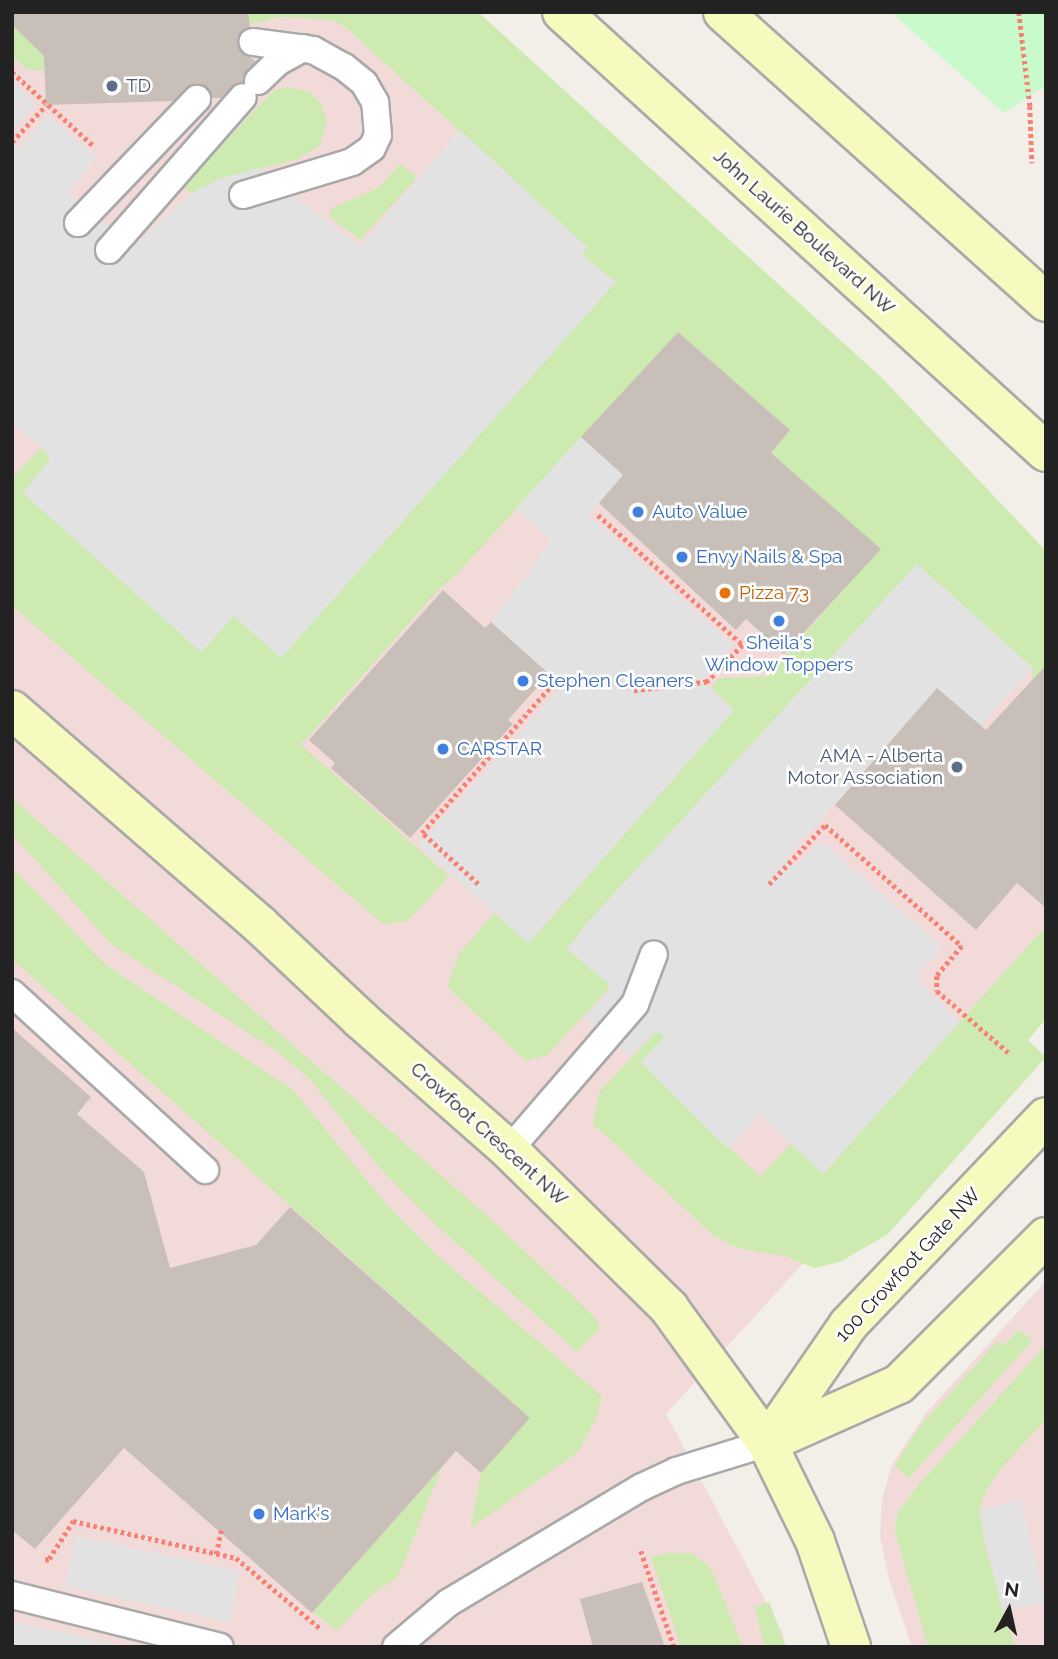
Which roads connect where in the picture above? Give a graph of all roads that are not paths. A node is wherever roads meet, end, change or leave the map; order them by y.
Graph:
1 (562, 12) edge
2 (723, 12) edge
3 (253, 42) dead end
4 (303, 48) junction
5 (197, 99) dead end
6 (243, 195) dead end
7 (78, 223) dead end
8 (109, 250) dead end
9 (1046, 302) edge
10 (1046, 452) edge
11 (12, 710) edge
12 (654, 954) dead end
13 (12, 993) edge
14 (1046, 1118) edge
15 (509, 1150) junction
16 (205, 1170) dead end
17 (1046, 1237) edge
18 (767, 1443) junction
19 (12, 1595) edge
20 (220, 1647) edge
21 (396, 1647) edge
22 (851, 1647) edge

1 - 10 street, John Laurie Boulevard NW
2 - 9 street
3 - 4 lane
4 - 6 lane
4 - 8 lane
5 - 7 lane
11 - 15 street, Crowfoot Crescent NW
12 - 15 lane
13 - 16 lane
14 - 18 street, 100 Crowfoot Gate NW
15 - 18 street, Crowfoot Crescent NW
17 - 18 street
18 - 21 lane
18 - 22 street, Crowfoot Crescent NW
19 - 20 lane

